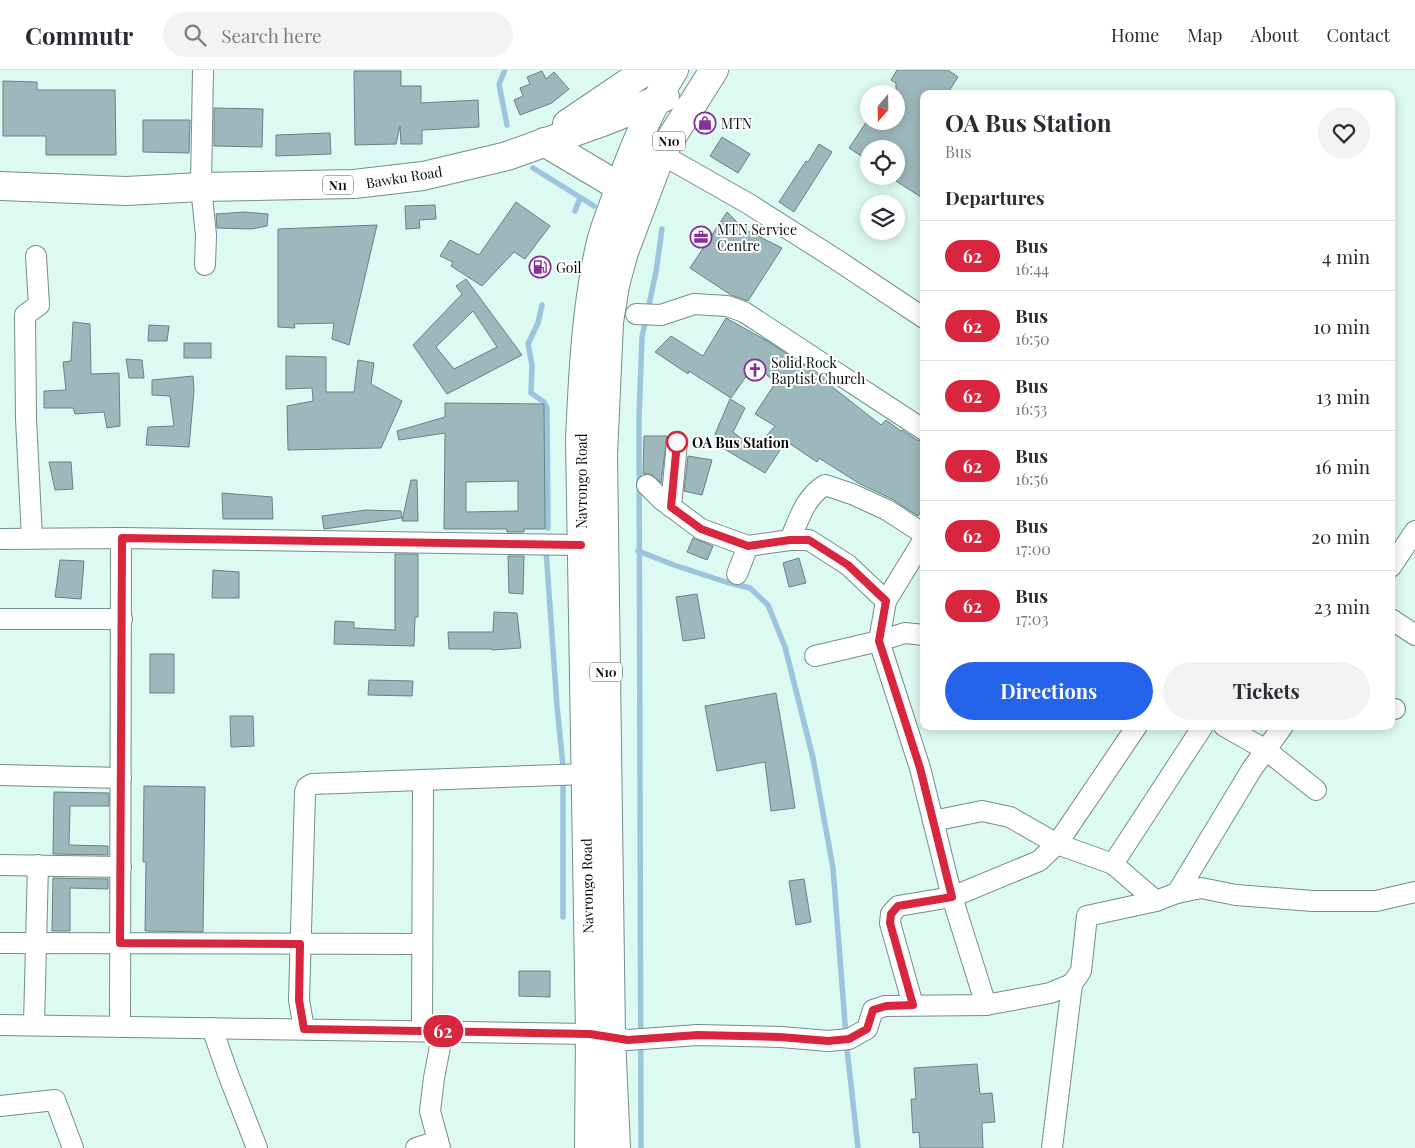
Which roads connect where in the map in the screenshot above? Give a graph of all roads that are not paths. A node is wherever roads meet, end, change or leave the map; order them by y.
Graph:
1 (203, 70) edge
2 (647, 70) edge
3 (674, 70) edge
4 (709, 77) edge
5 (656, 100) junction
6 (544, 142) junction
7 (661, 154) junction
8 (0, 186) edge
9 (201, 187) junction
10 (620, 188) junction
11 (645, 201) junction
12 (36, 256) dead end
13 (204, 266) dead end
14 (636, 314) dead end
15 (920, 315) edge
16 (920, 427) edge
17 (677, 442) dead end
18 (647, 485) dead end
19 (671, 507) junction
20 (920, 531) edge
21 (1415, 531) edge
22 (32, 538) junction
23 (122, 538) junction
24 (0, 539) edge
25 (790, 540) junction
26 (581, 545) junction
27 (748, 546) junction
28 (920, 546) edge
29 (1395, 561) edge
30 (737, 574) dead end
31 (886, 601) junction
32 (0, 619) edge
33 (122, 619) junction
34 (1395, 622) edge
35 (920, 635) edge
36 (1415, 635) edge
37 (879, 641) junction
38 (815, 656) dead end
39 (916, 728) edge
40 (1134, 730) edge
41 (1200, 730) edge
42 (1231, 730) edge
43 (1280, 730) edge
44 (1266, 750) junction
45 (586, 774) junction
46 (0, 775) edge
47 (121, 778) junction
48 (423, 780) junction
49 (1316, 790) dead end
50 (933, 821) junction
51 (1057, 844) junction
52 (1113, 864) junction
53 (0, 865) edge
54 (38, 865) junction
55 (121, 867) junction
56 (1176, 892) junction
57 (1415, 892) edge
58 (952, 897) junction
59 (1156, 901) junction
60 (0, 943) edge
61 (36, 943) junction
62 (120, 943) junction
63 (300, 944) junction
64 (422, 944) junction
65 (1072, 984) junction
66 (913, 1005) junction
67 (986, 1005) junction
68 (0, 1025) edge
69 (34, 1025) junction
70 (120, 1027) junction
71 (212, 1028) junction
72 (304, 1029) junction
73 (422, 1031) junction
74 (443, 1031) junction
75 (601, 1036) junction
76 (0, 1106) edge
77 (439, 1144) edge
78 (73, 1148) edge
79 (257, 1148) edge
80 (416, 1148) edge
81 (589, 1148) edge
82 (616, 1148) edge
83 (1052, 1148) edge

1 - 9 street
2 - 6 highway, N11
3 - 5 highway, Navrongo Road / N10
4 - 5 highway, Bawku Road / N11
4 - 7 highway, Navrongo Road / N10
5 - 6 highway, Bawku Road / N11
5 - 10 highway, Navrongo Road / N10
6 - 9 highway, Bawku Road / N11
6 - 10 highway
7 - 11 highway, Navrongo Road / N10
7 - 15 street
8 - 9 highway, Bawku Road / N11
9 - 13 street
10 - 11 highway
10 - 26 highway, Navrongo Road / N10
11 - 75 highway, Navrongo Road / N10
12 - 22 street
14 - 16 street
17 - 19 street
18 - 19 street
19 - 27 street
20 - 25 street
21 - 29 street
22 - 23 street
22 - 24 street
23 - 26 street
23 - 33 street
25 - 27 street
25 - 31 street
26 - 45 highway, Navrongo Road / N10
27 - 30 street
28 - 31 street
31 - 37 street
32 - 33 street
33 - 47 street
34 - 36 street
35 - 37 street
37 - 38 street
37 - 39 street
39 - 50 street
40 - 51 street
41 - 52 street
42 - 44 street
43 - 44 street
44 - 49 street
44 - 56 street
45 - 48 street
45 - 75 highway, Navrongo Road / N10
46 - 47 street
47 - 55 street
48 - 63 street
48 - 64 street
50 - 51 street
50 - 58 street
51 - 52 street
51 - 58 street
52 - 59 street
53 - 54 street
54 - 55 street
54 - 61 street
55 - 62 street
56 - 57 street
56 - 59 street
58 - 66 street
58 - 67 street
59 - 65 street
60 - 61 street
61 - 62 street
61 - 69 street
62 - 63 street
62 - 70 street
63 - 64 street
63 - 72 street
64 - 73 street
65 - 67 street
65 - 83 street
66 - 67 street
66 - 75 street
68 - 69 street
69 - 70 street
70 - 71 street
71 - 72 street
71 - 79 street
72 - 73 street
73 - 74 street
74 - 75 street
74 - 77 street
75 - 81 highway, Navrongo Road / N10
75 - 82 highway, Navrongo Road / N10
76 - 78 street
77 - 80 street

